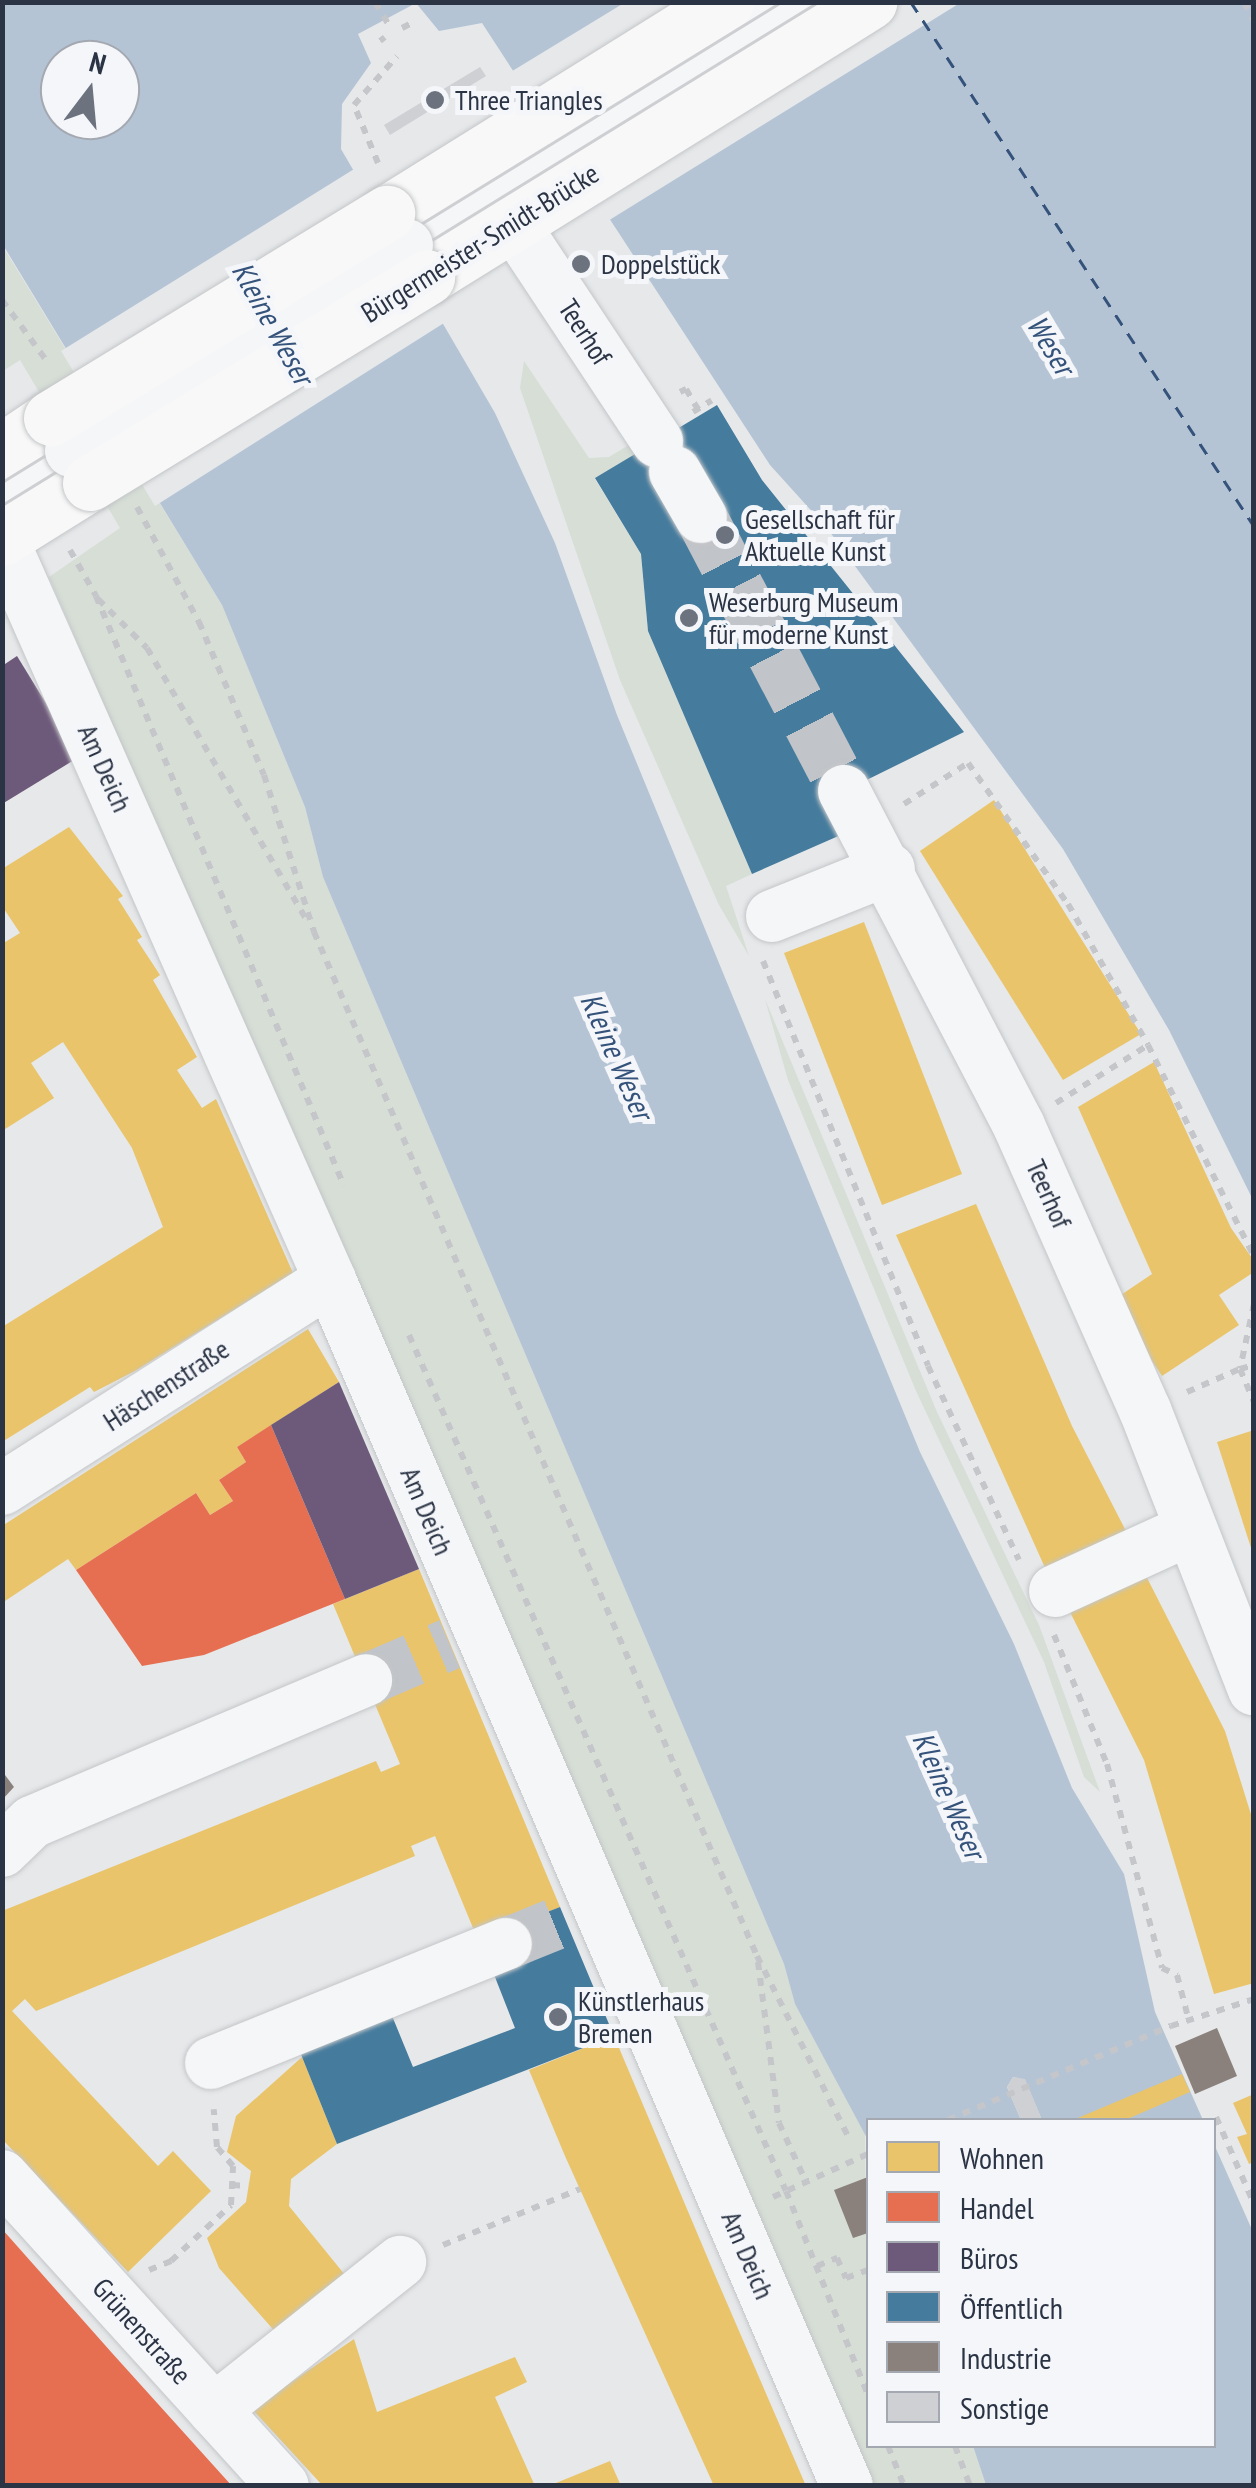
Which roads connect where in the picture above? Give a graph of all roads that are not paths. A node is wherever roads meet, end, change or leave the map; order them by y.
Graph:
1 (726, 2) edge
2 (800, 2) edge
3 (869, 2) edge
4 (559, 150) junction
5 (512, 222) junction
6 (407, 245) junction
7 (2, 451) edge
8 (50, 479) edge
9 (701, 518) tunnel mouth
10 (764, 929) road end
11 (330, 1280) junction
12 (2, 1489) edge
13 (1191, 1529) junction
14 (1044, 1598) road end
15 (366, 1680) tunnel mouth
16 (1254, 1690) edge
17 (2, 1851) edge
18 (506, 1944) tunnel mouth
19 (211, 2063) road end
20 (2, 2176) edge
21 (400, 2262) road end
22 (214, 2410) junction
23 (282, 2486) edge
24 (847, 2486) edge

1 - 4 main road, Bürgermeister-Smidt-Brücke
2 - 4 street
3 - 4 main road, Bürgermeister-Smidt-Brücke
4 - 5 main road, Bürgermeister-Smidt-Brücke
4 - 6 main road, Bürgermeister-Smidt-Brücke
5 - 6 main road, Bürgermeister-Smidt-Brücke
5 - 9 street, Teerhof
6 - 8 main road, Bürgermeister-Smidt-Brücke, bridge
6 - 8 main road, Bürgermeister-Smidt-Brücke, bridge
7 - 8 main road
8 - 11 street, Am Deich
10 - 13 street, Teerhof
11 - 12 street, Häschenstraße
11 - 24 street, Am Deich
13 - 14 street
13 - 16 street, Teerhof
15 - 17 street
18 - 19 street
20 - 22 street, Grünenstraße
21 - 22 street
22 - 23 street, Grünenstraße

